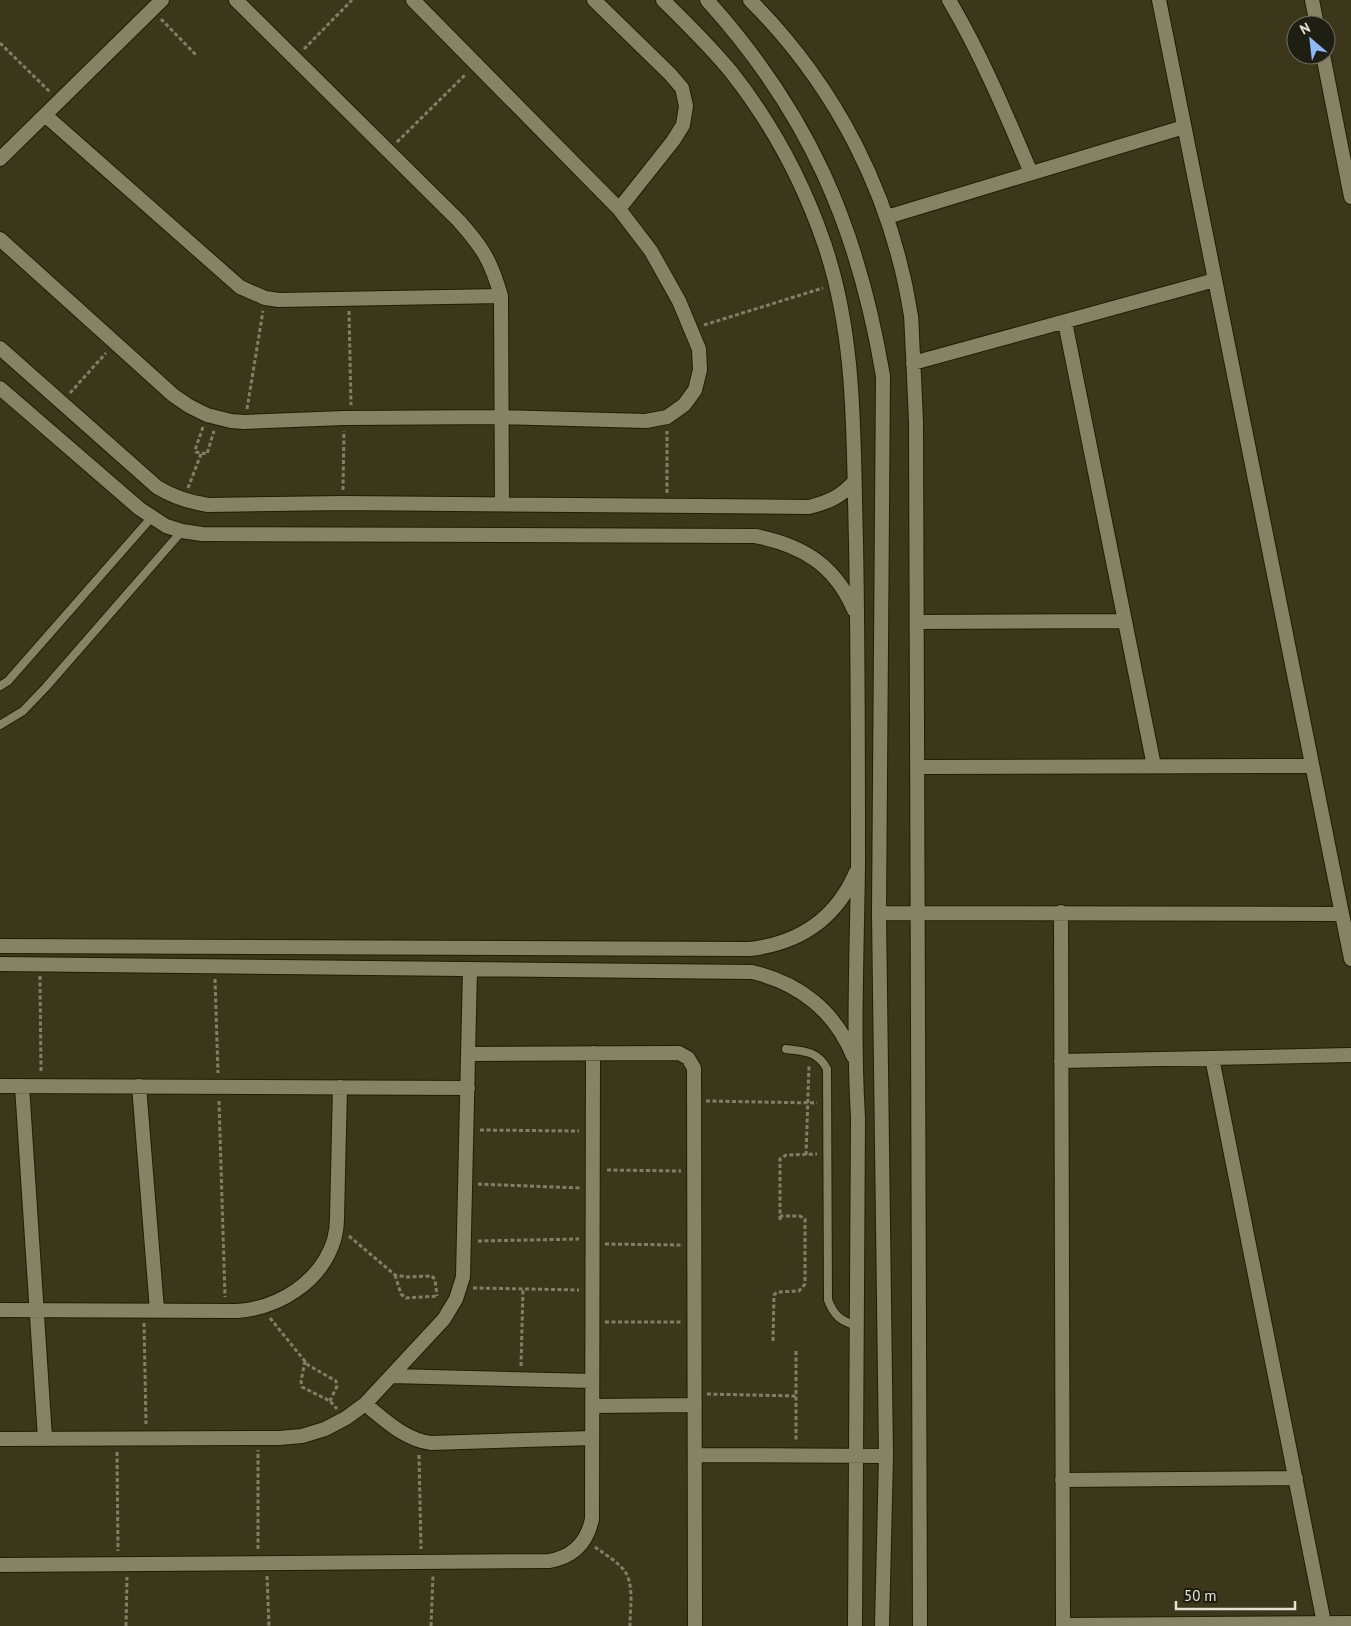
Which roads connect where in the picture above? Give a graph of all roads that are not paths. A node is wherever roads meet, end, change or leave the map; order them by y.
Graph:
1 (236, 0) edge
2 (412, 0) edge
3 (594, 0) edge
4 (663, 0) edge
5 (707, 0) edge
6 (750, 0) edge
7 (949, 0) edge
8 (1159, 0) edge
9 (1312, 0) edge
10 (157, 5) edge
11 (1315, 15) edge
12 (1325, 65) edge
13 (45, 115) junction
14 (1184, 127) junction
15 (0, 159) edge
16 (1031, 173) junction
17 (1351, 197) edge
18 (619, 209) junction
19 (887, 216) junction
20 (0, 239) edge
21 (1215, 280) junction
22 (501, 296) junction
23 (1065, 322) junction
24 (0, 348) edge
25 (913, 363) junction
26 (0, 388) edge
27 (503, 417) junction
28 (854, 482) junction
29 (502, 504) junction
30 (151, 518) junction
31 (182, 531) junction
32 (857, 618) junction
33 (1125, 621) junction
34 (917, 622) junction
35 (0, 686) edge
36 (0, 725) edge
37 (1154, 766) junction
38 (1312, 766) junction
39 (918, 767) junction
40 (858, 866) junction
41 (1061, 912) junction
42 (879, 913) junction
43 (918, 913) junction
44 (1342, 914) junction
45 (0, 946) edge
46 (1351, 959) edge
47 (0, 964) edge
48 (470, 969) junction
49 (786, 1050) dead end
50 (593, 1053) junction
51 (469, 1054) junction
52 (1351, 1055) edge
53 (1212, 1058) junction
54 (1061, 1061) junction
55 (855, 1062) junction
56 (0, 1086) edge
57 (22, 1086) junction
58 (139, 1086) junction
59 (340, 1088) junction
60 (468, 1088) junction
61 (0, 1310) edge
62 (36, 1310) junction
63 (150, 1310) junction
64 (856, 1326) junction
65 (392, 1376) junction
66 (592, 1381) junction
67 (694, 1400) junction
68 (365, 1404) junction
69 (592, 1406) junction
70 (45, 1438) junction
71 (592, 1438) junction
72 (0, 1439) edge
73 (695, 1455) junction
74 (856, 1456) junction
75 (886, 1456) junction
76 (1296, 1478) junction
77 (1062, 1480) junction
78 (0, 1565) edge
79 (1324, 1623) junction
80 (1351, 1623) edge
81 (695, 1626) edge
82 (855, 1626) edge
83 (882, 1626) edge
84 (920, 1626) edge
85 (1063, 1626) edge

1 - 22 street
2 - 18 street
3 - 18 street
4 - 28 street
5 - 42 street
6 - 19 street
7 - 16 street
8 - 14 street
9 - 11 street
10 - 13 street
12 - 17 street
13 - 15 street
13 - 22 street
14 - 16 street
14 - 21 street
16 - 19 street
18 - 27 street
19 - 25 street
20 - 27 street
21 - 23 street
21 - 38 street
22 - 27 street
23 - 25 street
23 - 33 street
24 - 29 street
25 - 34 street
26 - 30 street
27 - 29 street
28 - 29 street
28 - 32 street
30 - 31 street
30 - 35 lane
31 - 32 street
31 - 36 lane
32 - 40 street
33 - 34 street
33 - 37 street
34 - 39 street
37 - 38 street
37 - 39 street
38 - 44 street
39 - 43 street
40 - 45 street
40 - 55 street
41 - 43 street
41 - 44 street
41 - 54 street
42 - 43 street
42 - 75 street
43 - 84 street
44 - 46 street
47 - 48 street
48 - 51 street
48 - 55 street
49 - 64 lane
50 - 51 street
50 - 66 street
50 - 67 street
51 - 60 street
52 - 53 street
53 - 54 street
53 - 76 street
54 - 77 street
55 - 64 street
56 - 57 street
57 - 58 street
57 - 62 street
58 - 59 street
58 - 63 street
59 - 60 street
59 - 63 street
60 - 65 street
61 - 62 street
62 - 63 street
62 - 70 street
64 - 74 street
65 - 66 street
65 - 68 street
66 - 69 street
67 - 69 street
67 - 73 street
68 - 70 street
68 - 71 street
69 - 71 street
70 - 72 street
71 - 78 street
73 - 74 street
73 - 81 street
74 - 75 street
74 - 82 street
75 - 83 street
76 - 77 street
76 - 79 street
77 - 85 street
79 - 80 street
79 - 85 street

